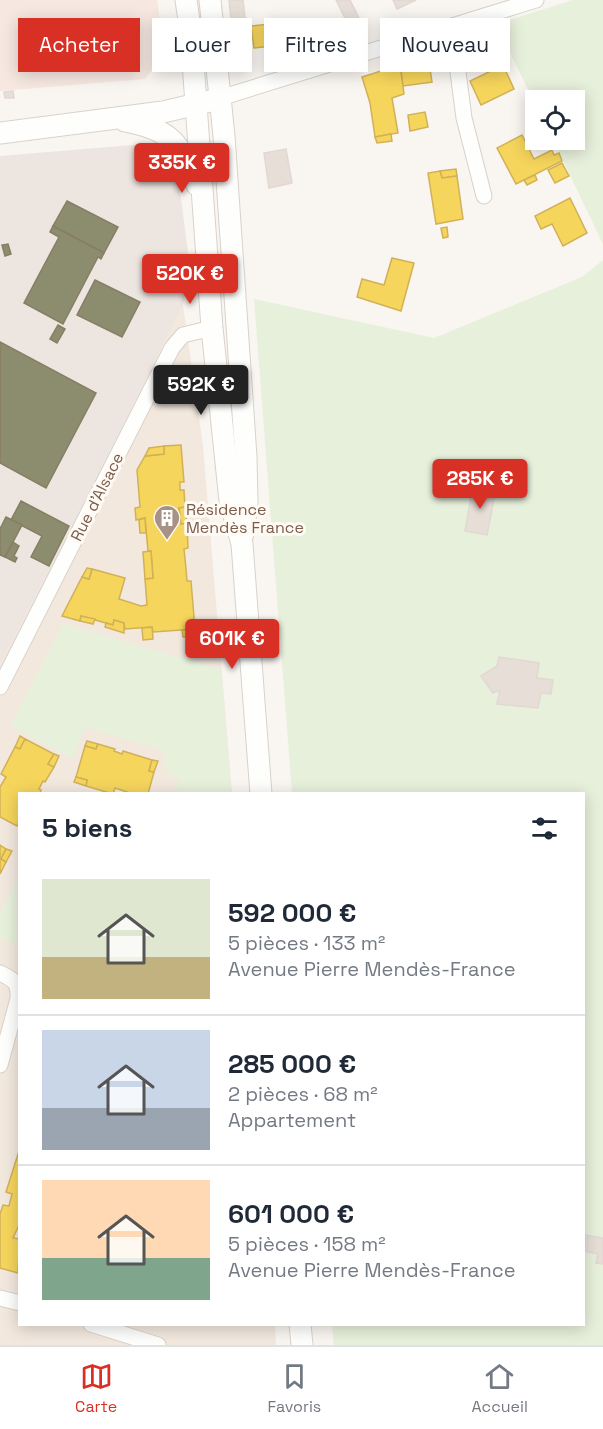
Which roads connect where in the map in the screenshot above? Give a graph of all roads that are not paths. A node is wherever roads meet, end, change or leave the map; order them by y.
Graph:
1 (186, 0) edge
2 (210, 0) edge
3 (536, 0) edge
4 (478, 18) edge
5 (380, 48) edge
6 (458, 72) edge
7 (207, 102) junction
8 (116, 119) junction
9 (0, 133) edge
10 (484, 196) dead end
11 (202, 198) junction
12 (212, 328) junction
13 (238, 502) junction
14 (0, 687) edge
15 (261, 792) edge
16 (0, 973) edge
17 (18, 987) edge
18 (18, 999) edge
19 (0, 1065) edge
20 (0, 1298) edge
21 (18, 1302) edge
22 (97, 1326) edge
23 (300, 1326) edge
24 (159, 1345) edge
25 (302, 1345) edge

1 - 7 main road
2 - 7 main road
3 - 4 street
5 - 7 street
6 - 10 street
7 - 8 main road
7 - 11 main road
7 - 13 main road
8 - 9 main road
8 - 11 main road
11 - 12 main road
12 - 13 main road
12 - 14 street, Rue d'Alsace
13 - 15 main road
16 - 17 street
18 - 19 street
20 - 21 street
22 - 24 street
23 - 25 main road

